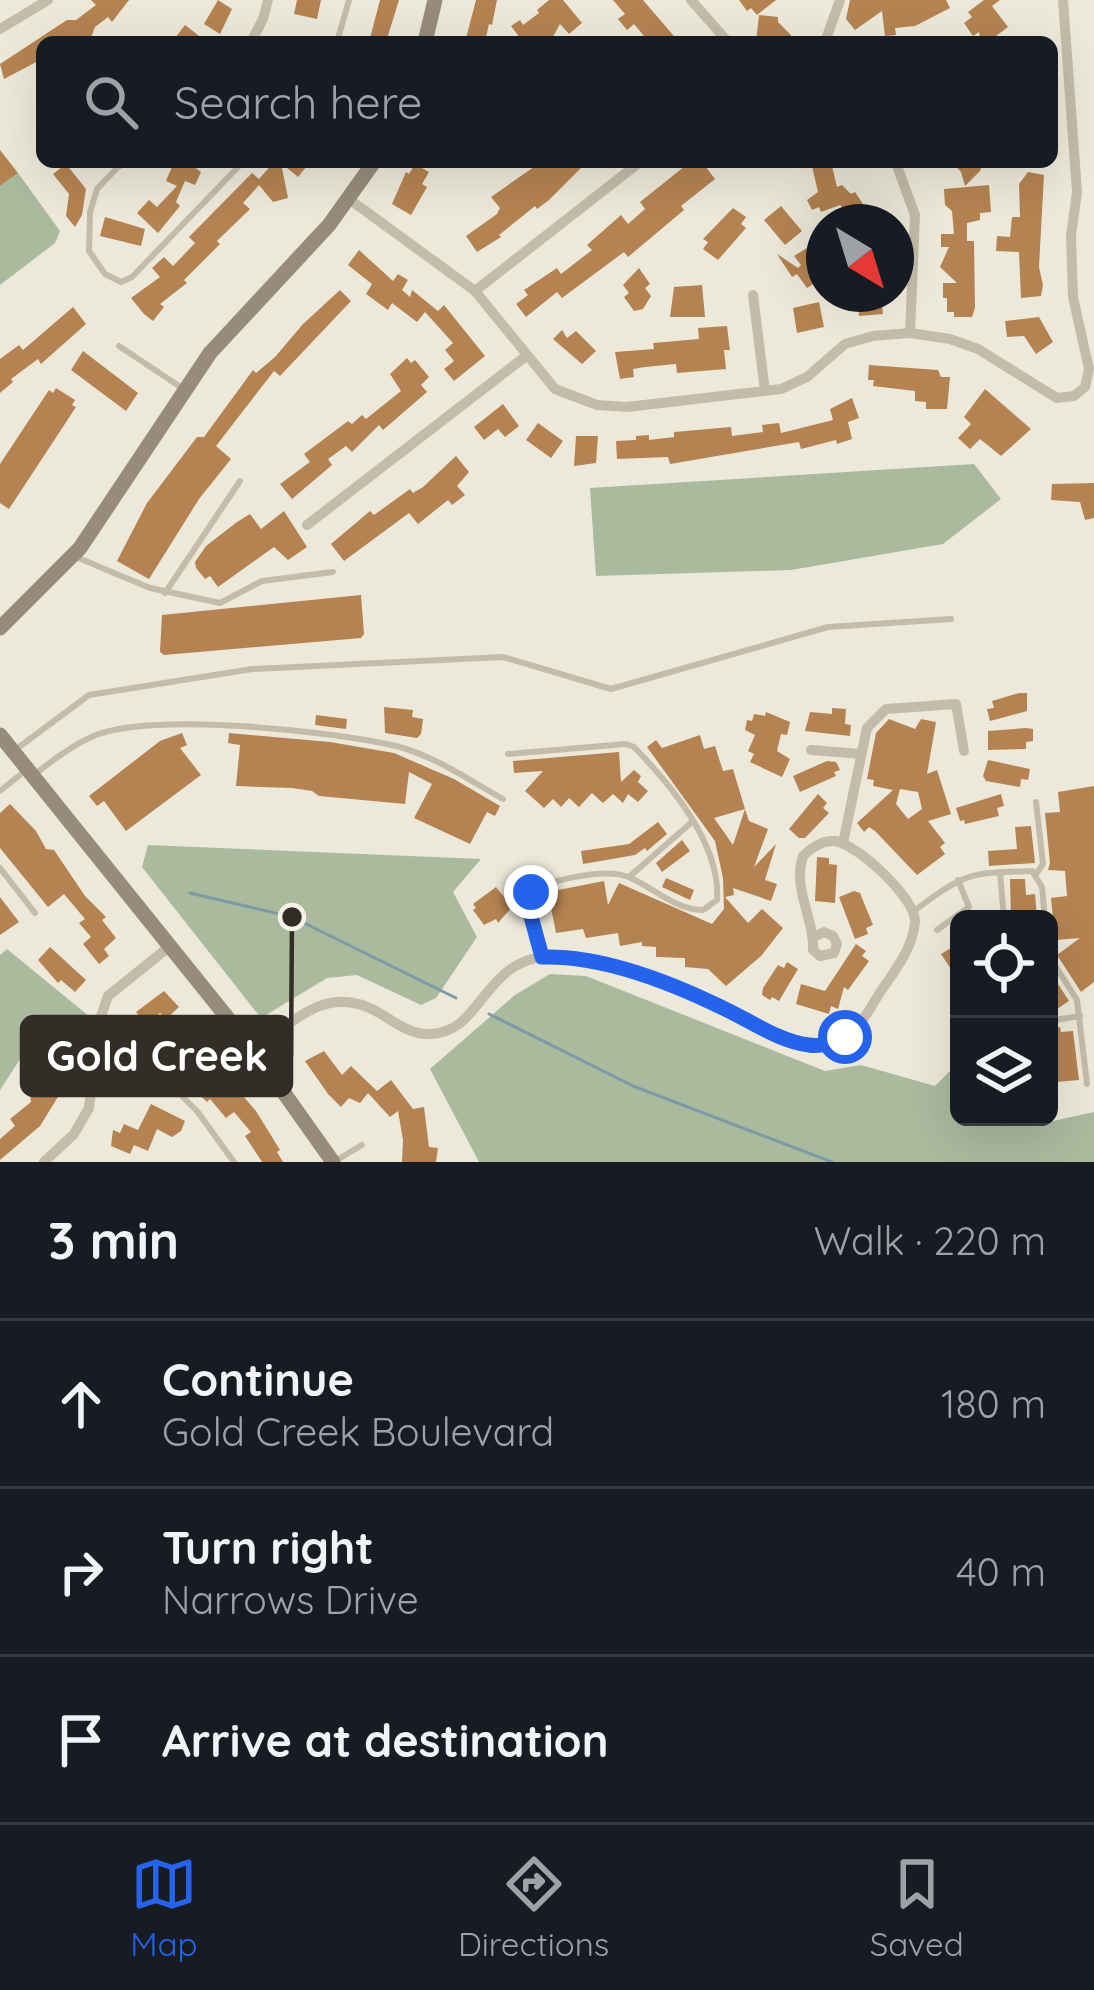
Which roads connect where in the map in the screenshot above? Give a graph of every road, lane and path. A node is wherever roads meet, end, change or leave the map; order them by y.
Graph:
1 (48, 0) edge
2 (268, 0) edge
3 (349, 0) edge
4 (435, 0) edge
5 (691, 0) edge
6 (840, 0) edge
7 (1063, 0) edge
8 (0, 29) edge
9 (253, 36) edge
10 (339, 36) edge
11 (426, 36) edge
12 (723, 36) edge
13 (827, 36) edge
14 (116, 168) edge
15 (237, 168) edge
16 (370, 168) edge
17 (632, 168) edge
18 (898, 168) edge
19 (349, 199) junction
20 (475, 291) junction
21 (753, 295) dead end
22 (910, 333) junction
23 (119, 346) dead end
24 (526, 356) junction
25 (185, 390) junction
26 (765, 391) junction
27 (240, 481) dead end
28 (308, 525) dead end
29 (72, 556) junction
30 (333, 572) dead end
31 (165, 592) junction
32 (951, 619) dead end
33 (0, 628) edge
34 (0, 735) edge
35 (811, 750) dead end
36 (12, 752) junction
37 (964, 752) dead end
38 (508, 754) dead end
39 (861, 754) junction
40 (29, 774) junction
41 (0, 791) edge
42 (503, 799) dead end
43 (1036, 802) dead end
44 (693, 821) junction
45 (843, 843) junction
46 (0, 868) edge
47 (1000, 872) junction
48 (1036, 874) junction
49 (629, 877) junction
50 (958, 880) junction
51 (1003, 910) edge
52 (1044, 910) edge
53 (914, 911) junction
54 (35, 913) dead end
55 (937, 930) dead end
56 (816, 936) dead end
57 (170, 946) junction
58 (542, 957) junction
59 (1058, 970) edge
60 (1080, 1016) junction
61 (1058, 1020) edge
62 (255, 1052) junction
63 (162, 1076) dead end
64 (1087, 1084) dead end
65 (362, 1145) dead end
66 (44, 1162) edge
67 (234, 1162) edge
68 (333, 1162) edge

1 - 8 street
2 - 9 street
3 - 10 lane
4 - 11 main road
5 - 12 street
6 - 13 street
7 - 22 street
14 - 15 lane
16 - 19 main road
17 - 20 street
18 - 22 street
19 - 20 street
19 - 25 main road
20 - 24 street
21 - 26 street
22 - 26 street
23 - 25 lane
24 - 26 street
24 - 28 street
25 - 29 main road
27 - 31 lane
29 - 31 lane
29 - 33 main road
30 - 31 lane
32 - 36 lane
34 - 36 main road
35 - 39 street
36 - 40 main road
37 - 39 street
38 - 44 lane
39 - 45 street
40 - 41 lane
40 - 42 lane
40 - 57 main road
43 - 48 lane
44 - 49 lane
44 - 49 lane
45 - 53 street
45 - 56 street
46 - 54 lane
47 - 48 lane
47 - 50 lane
47 - 51 lane
48 - 52 lane
49 - 58 lane
50 - 53 lane
50 - 55 lane
53 - 58 street
57 - 62 main road
57 - 66 street
58 - 62 street
59 - 60 lane
60 - 61 lane
60 - 64 lane
62 - 68 main road
63 - 67 lane
65 - 68 lane

